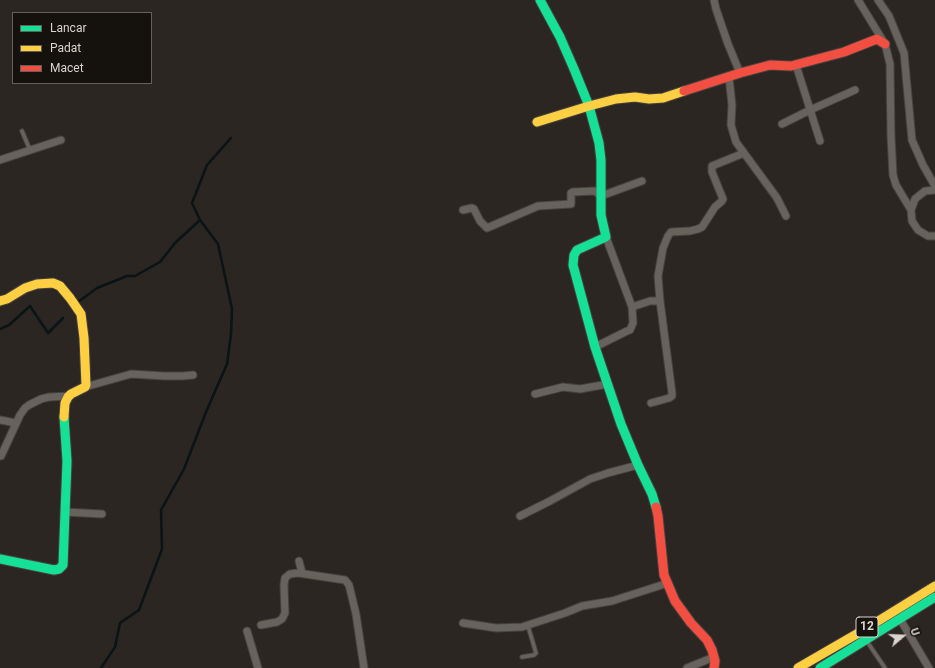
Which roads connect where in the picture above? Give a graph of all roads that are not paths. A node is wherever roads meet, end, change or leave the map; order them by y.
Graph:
1 (540, 0) edge
2 (714, 0) edge
3 (858, 0) edge
4 (878, 0) edge
5 (885, 44) junction
6 (796, 65) junction
7 (740, 73) junction
8 (729, 77) junction
9 (856, 90) dead end
10 (589, 106) junction
11 (810, 110) junction
12 (537, 122) dead end
13 (782, 124) dead end
14 (22, 131) dead end
15 (61, 140) dead end
16 (820, 141) dead end
17 (30, 150) junction
18 (744, 153) junction
19 (0, 160) edge
20 (642, 181) dead end
21 (935, 186) edge
22 (935, 190) edge
23 (601, 196) junction
24 (463, 210) dead end
25 (911, 210) junction
26 (786, 216) dead end
27 (935, 236) edge
28 (606, 237) junction
29 (0, 301) edge
30 (660, 301) junction
31 (632, 307) junction
32 (595, 347) junction
33 (193, 375) dead end
34 (608, 384) junction
35 (85, 387) junction
36 (536, 394) dead end
37 (69, 396) junction
38 (650, 403) dead end
39 (0, 420) edge
40 (16, 422) junction
41 (0, 456) edge
42 (638, 465) junction
43 (65, 512) junction
44 (102, 514) dead end
45 (520, 516) dead end
46 (0, 559) edge
47 (299, 561) dead end
48 (302, 573) junction
49 (668, 583) junction
50 (935, 586) edge
51 (935, 597) edge
52 (900, 619) junction
53 (463, 623) dead end
54 (261, 625) dead end
55 (528, 625) junction
56 (247, 631) dead end
57 (866, 640) junction
58 (522, 658) dead end
59 (715, 662) edge
60 (258, 668) edge
61 (364, 668) edge
62 (687, 668) edge
63 (798, 668) edge
64 (820, 668) edge
65 (885, 668) edge
66 (929, 668) edge

1 - 10 main road
2 - 7 street
3 - 5 street
4 - 21 street
5 - 6 main road
5 - 25 street
6 - 7 main road
6 - 11 street
7 - 8 main road
8 - 10 main road
8 - 18 street
9 - 11 street
10 - 12 main road
10 - 23 main road
11 - 13 street
11 - 16 street
14 - 17 lane
15 - 17 street
17 - 19 street
18 - 26 street
18 - 30 street
20 - 23 street
22 - 25 street
23 - 24 street
23 - 28 main road
25 - 27 street
28 - 31 street
28 - 32 main road
29 - 35 main road
30 - 31 street
30 - 38 street
31 - 32 street
32 - 34 main road
33 - 35 street
34 - 36 street
34 - 42 main road
35 - 37 main road
37 - 40 street
37 - 43 main road
39 - 40 street
40 - 41 street
42 - 45 street
42 - 49 main road
43 - 44 street
43 - 46 main road
47 - 48 street
48 - 54 street
48 - 61 street
49 - 55 street
49 - 59 main road
50 - 63 main road, 12
51 - 52 main road, 12
52 - 57 main road, 12
52 - 66 street
53 - 55 street
55 - 58 lane
56 - 60 street
57 - 64 main road, 12
57 - 65 lane
59 - 62 street

